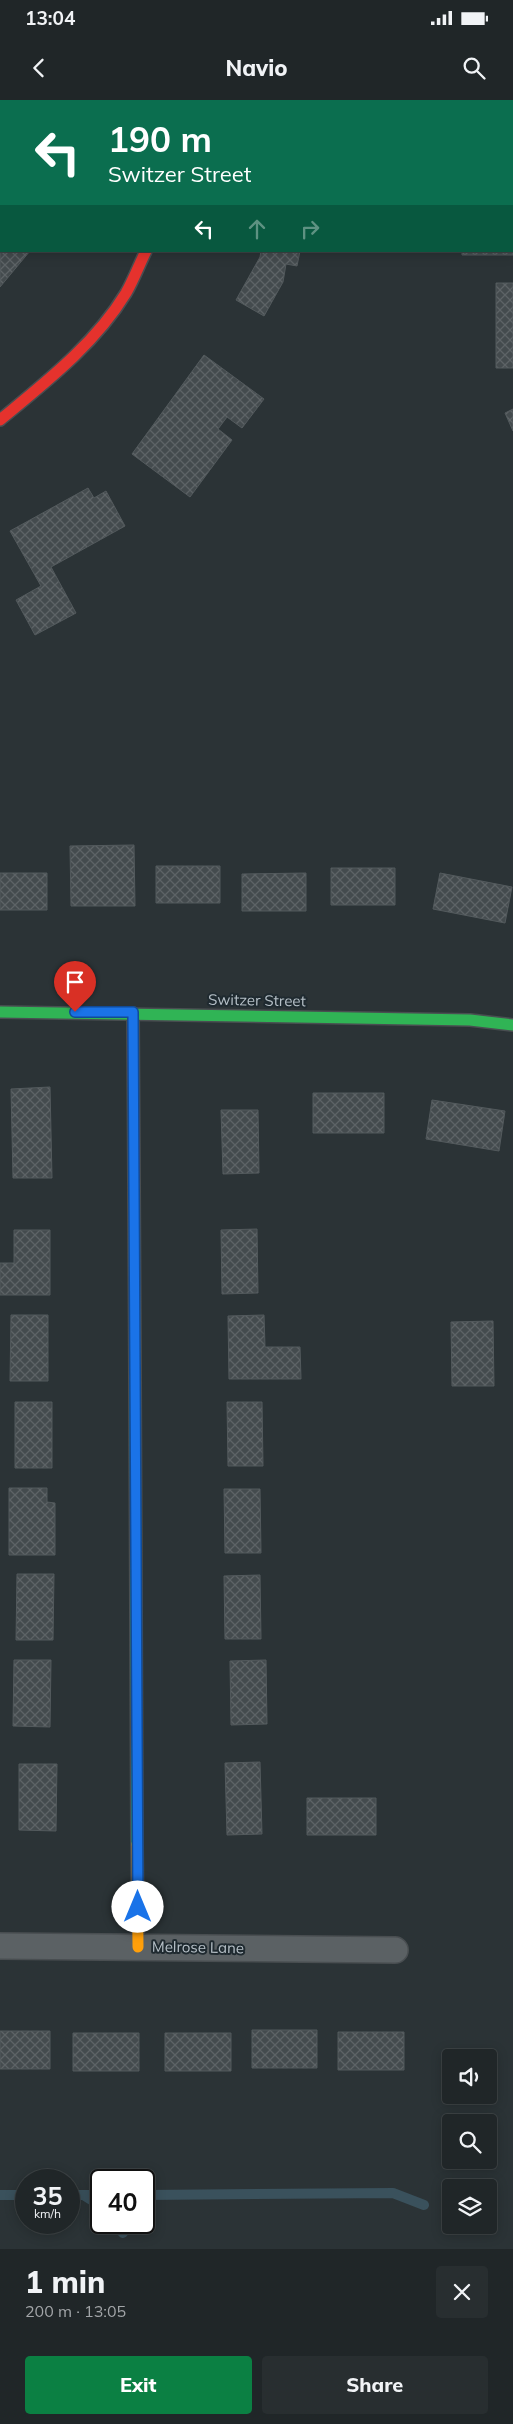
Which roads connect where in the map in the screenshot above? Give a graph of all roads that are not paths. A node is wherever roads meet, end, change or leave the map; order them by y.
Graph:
1 (146, 252) edge
2 (0, 420) edge
3 (0, 1012) edge
4 (133, 1012) junction
5 (513, 1025) edge
6 (0, 1946) edge
7 (138, 1946) junction
8 (395, 1950) dead end

1 - 2 street
3 - 4 street, Switzer Street
4 - 5 street, Switzer Street
4 - 7 street
6 - 7 street, Melrose Lane
7 - 8 street, Melrose Lane

